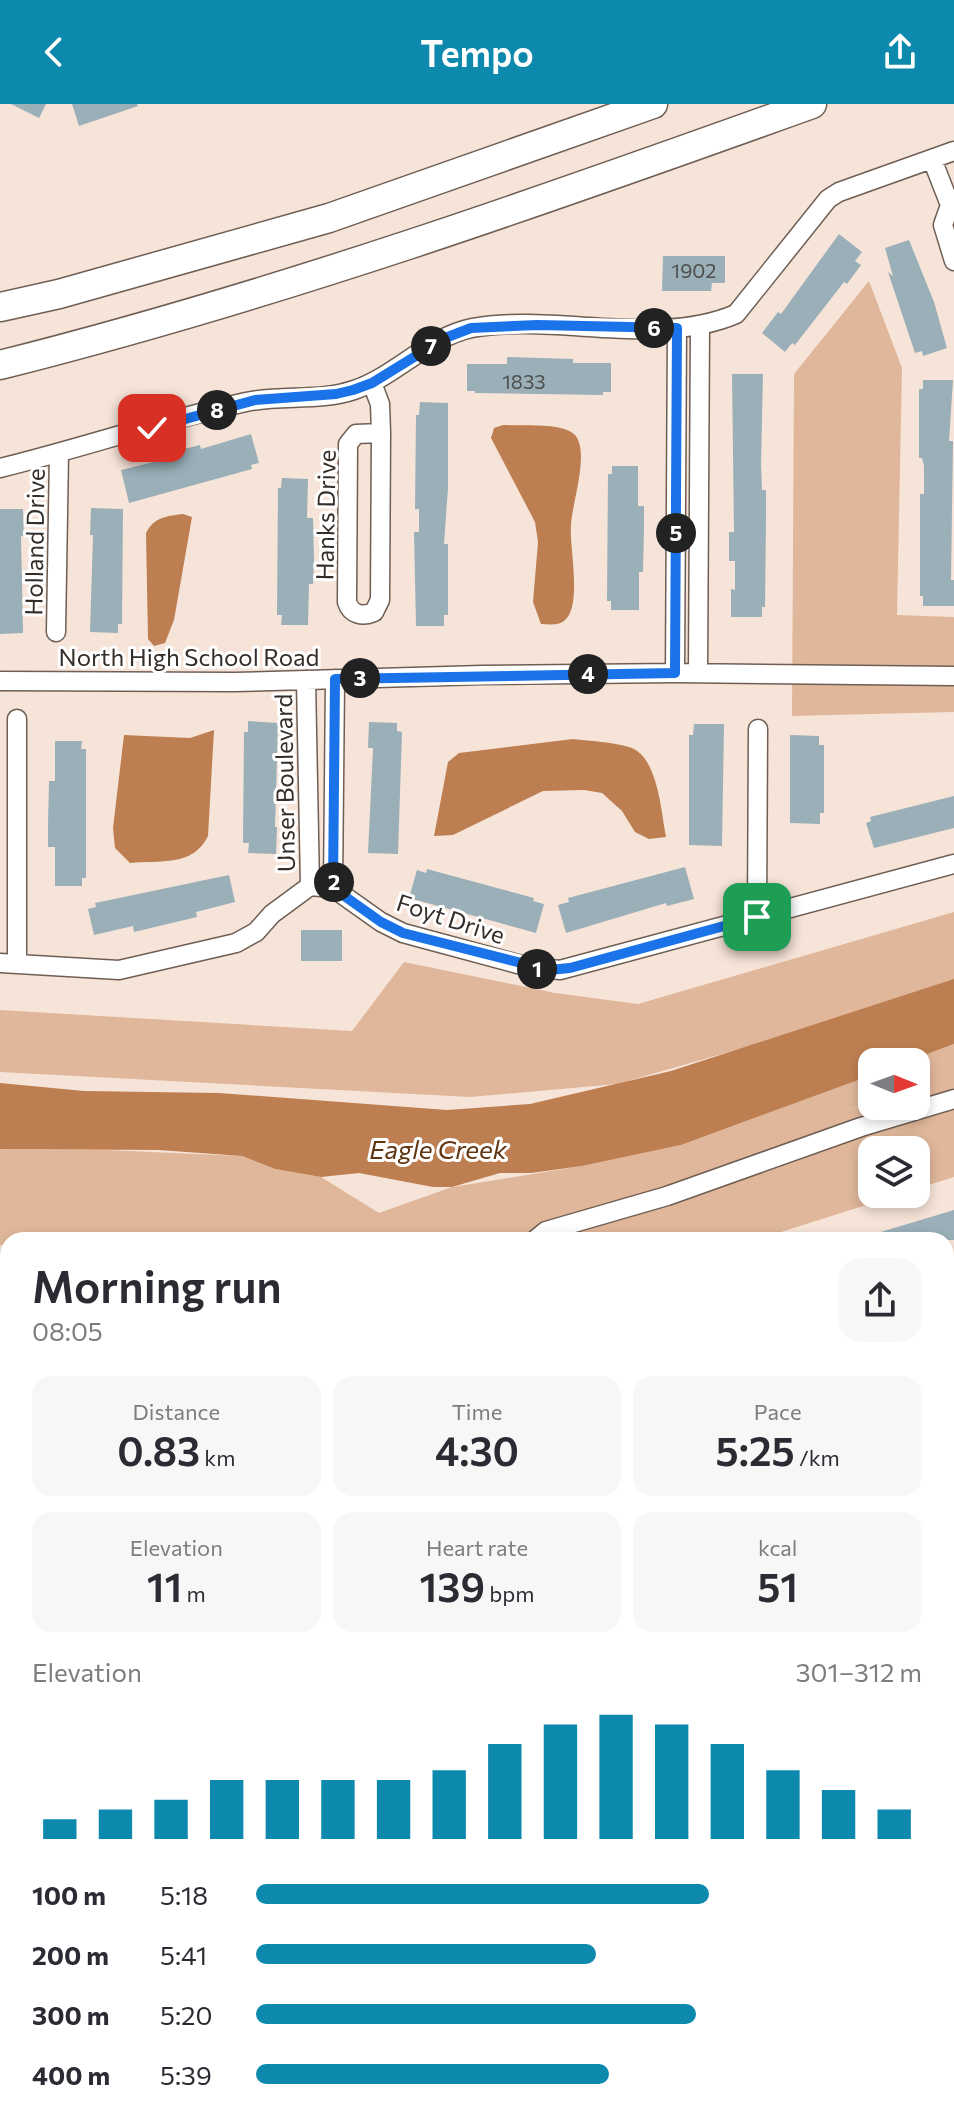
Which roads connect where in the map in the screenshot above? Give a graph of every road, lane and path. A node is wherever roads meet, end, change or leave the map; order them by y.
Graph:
1 (653, 104) edge
2 (812, 104) edge
3 (954, 151) edge
4 (932, 159) junction
5 (952, 206) edge
6 (954, 261) edge
7 (0, 307) edge
8 (700, 325) junction
9 (677, 328) junction
10 (0, 365) edge
11 (372, 383) junction
12 (381, 433) junction
13 (677, 435) junction
14 (699, 436) junction
15 (59, 453) junction
16 (0, 468) edge
17 (676, 552) junction
18 (698, 553) junction
19 (56, 632) dead end
20 (675, 673) junction
21 (698, 673) junction
22 (954, 676) edge
23 (335, 679) junction
24 (306, 680) junction
25 (0, 681) edge
26 (17, 719) dead end
27 (758, 729) dead end
28 (954, 864) edge
29 (310, 886) junction
30 (333, 888) junction
31 (757, 917) junction
32 (8, 964) edge
33 (954, 1099) edge
34 (545, 1232) edge

1 - 7 highway
2 - 10 highway
3 - 4 street
4 - 5 street
4 - 8 street
5 - 6 street
8 - 9 street
8 - 14 street
9 - 11 street
9 - 13 street
11 - 12 street, Hanks Drive
11 - 15 street
12 - 12 street, Hanks Drive
13 - 14 street
13 - 17 street
14 - 18 street
15 - 16 street
15 - 19 street, Holland Drive
17 - 18 street
17 - 20 street
18 - 21 street
20 - 21 street, North High School Road
20 - 23 street, North High School Road
21 - 22 street, North High School Road
23 - 24 street, North High School Road
23 - 30 street, Unser Boulevard
24 - 25 street, North High School Road
24 - 29 street, Unser Boulevard
26 - 32 street
27 - 31 street
28 - 31 street, Foyt Drive
29 - 30 street
29 - 32 street
30 - 31 street, Foyt Drive
33 - 34 street

